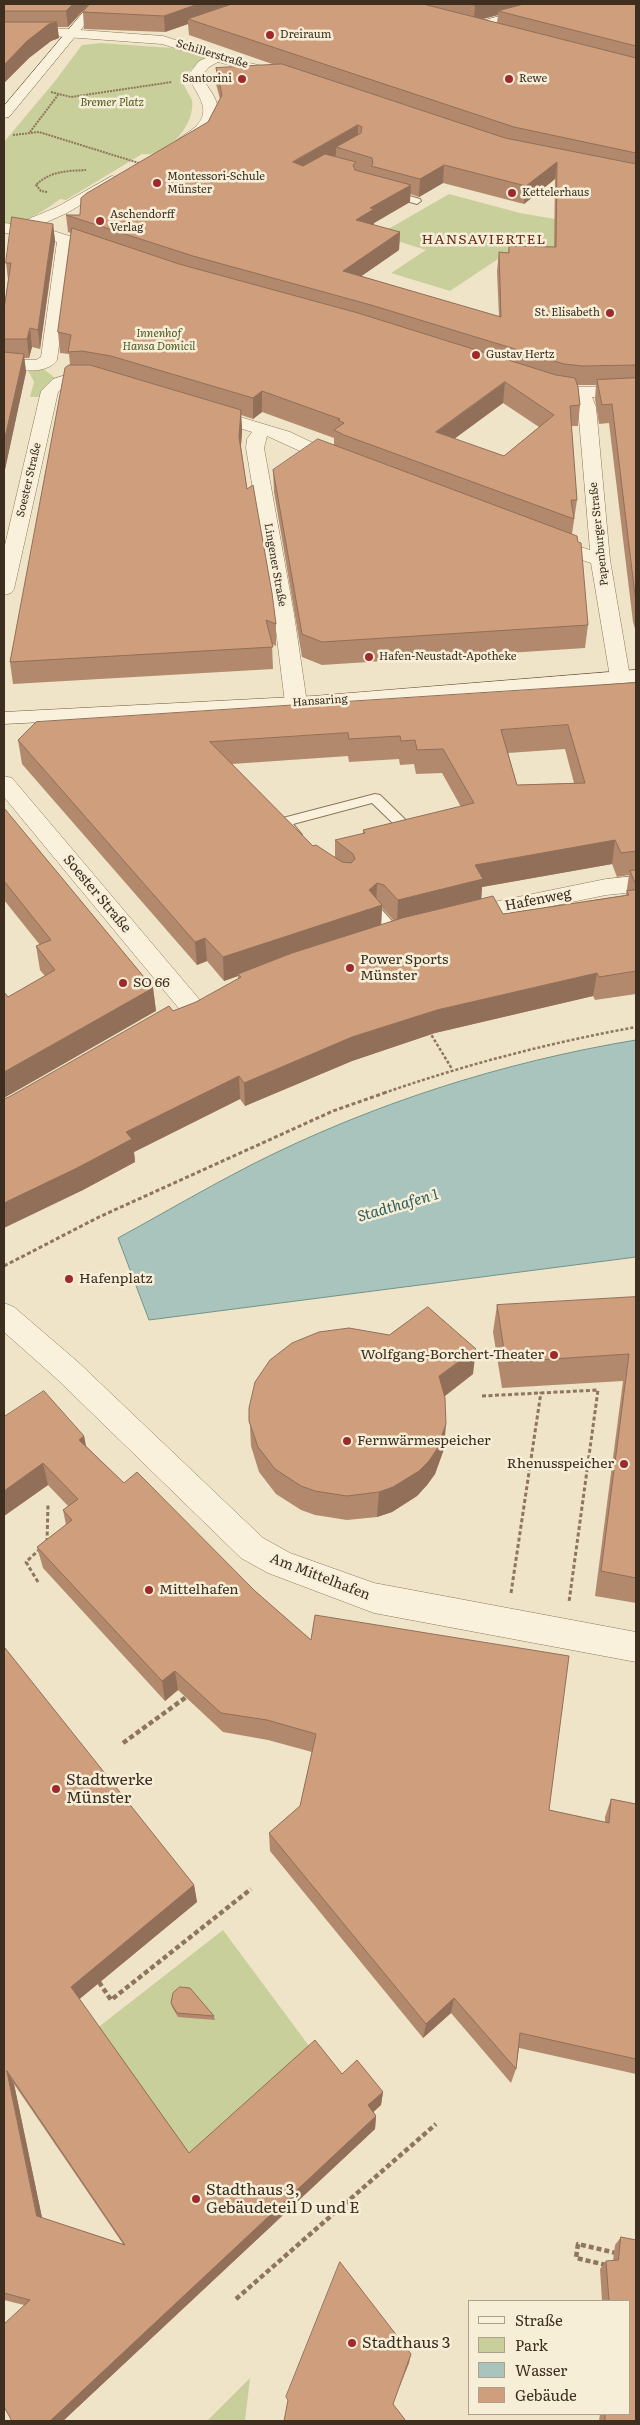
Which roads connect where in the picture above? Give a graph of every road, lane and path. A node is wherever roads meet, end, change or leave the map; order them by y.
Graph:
1 (96, 4) edge
2 (555, 4) edge
3 (4, 32) edge
4 (178, 32) edge
5 (72, 34) junction
6 (500, 35) edge
7 (163, 40) junction
8 (217, 57) junction
9 (196, 78) junction
10 (300, 80) edge
11 (25, 89) junction
12 (58, 95) junction
13 (4, 114) edge
14 (30, 132) junction
15 (7, 136) dead end
16 (167, 152) edge
17 (142, 164) joint
18 (375, 189) edge
19 (417, 201) dead end
20 (4, 228) edge
21 (29, 229) junction
22 (65, 239) junction
23 (121, 258) edge
24 (4, 364) edge
25 (533, 382) edge
26 (115, 385) edge
27 (636, 390) edge
28 (581, 392) junction
29 (188, 406) edge
30 (263, 429) junction
31 (355, 468) edge
32 (528, 535) edge
33 (600, 560) junction
34 (4, 589) edge
35 (628, 676) edge
36 (296, 703) junction
37 (4, 718) edge
38 (4, 783) edge
39 (392, 838) edge
40 (302, 842) edge
41 (636, 884) edge
42 (377, 913) edge
43 (440, 922) edge
44 (394, 933) edge
45 (191, 1006) edge
46 (636, 1027) edge
47 (427, 1028) edge
48 (452, 1070) junction
49 (4, 1266) edge
50 (4, 1315) edge
51 (541, 1392) junction
52 (482, 1396) dead end
53 (48, 1504) dead end
54 (38, 1582) dead end
55 (507, 1623) junction
56 (565, 1634) junction
57 (636, 1647) edge
58 (196, 1689) edge
59 (123, 1743) dead end
60 (251, 1889) dead end
61 (100, 1982) edge
62 (436, 2124) dead end
63 (624, 2255) edge
64 (606, 2265) edge
65 (236, 2299) dead end

1 - 5 street
2 - 6 street
3 - 5 street
4 - 7 street
5 - 7 street, Schillerstraße
5 - 11 street
7 - 8 street, Schillerstraße
8 - 9 street
8 - 10 street, Schillerstraße
9 - 12 path
9 - 16 street
11 - 12 path
11 - 13 street
12 - 14 path
14 - 15 path
14 - 17 path
17 - 21 street
18 - 19 lane
20 - 21 street
21 - 22 street
22 - 23 street
22 - 24 street
25 - 28 street
26 - 34 street, Soester Straße
27 - 28 street
28 - 33 street, Papenburger Straße
29 - 30 street
30 - 31 street
30 - 36 street, Lingener Straße
32 - 33 street
33 - 35 street, Papenburger Straße
35 - 36 street, Hansaring
36 - 37 street, Hansaring
38 - 45 street, Soester Straße
39 - 40 lane
41 - 43 street, Hafenweg
42 - 44 lane
46 - 48 path
47 - 48 path
48 - 49 path
50 - 55 street, Am Mittelhafen
51 - 52 path
51 - 55 path
51 - 56 path
53 - 54 path
55 - 56 street, Am Mittelhafen
56 - 57 street, Am Mittelhafen
58 - 59 path
60 - 61 path
62 - 65 path
63 - 64 path

